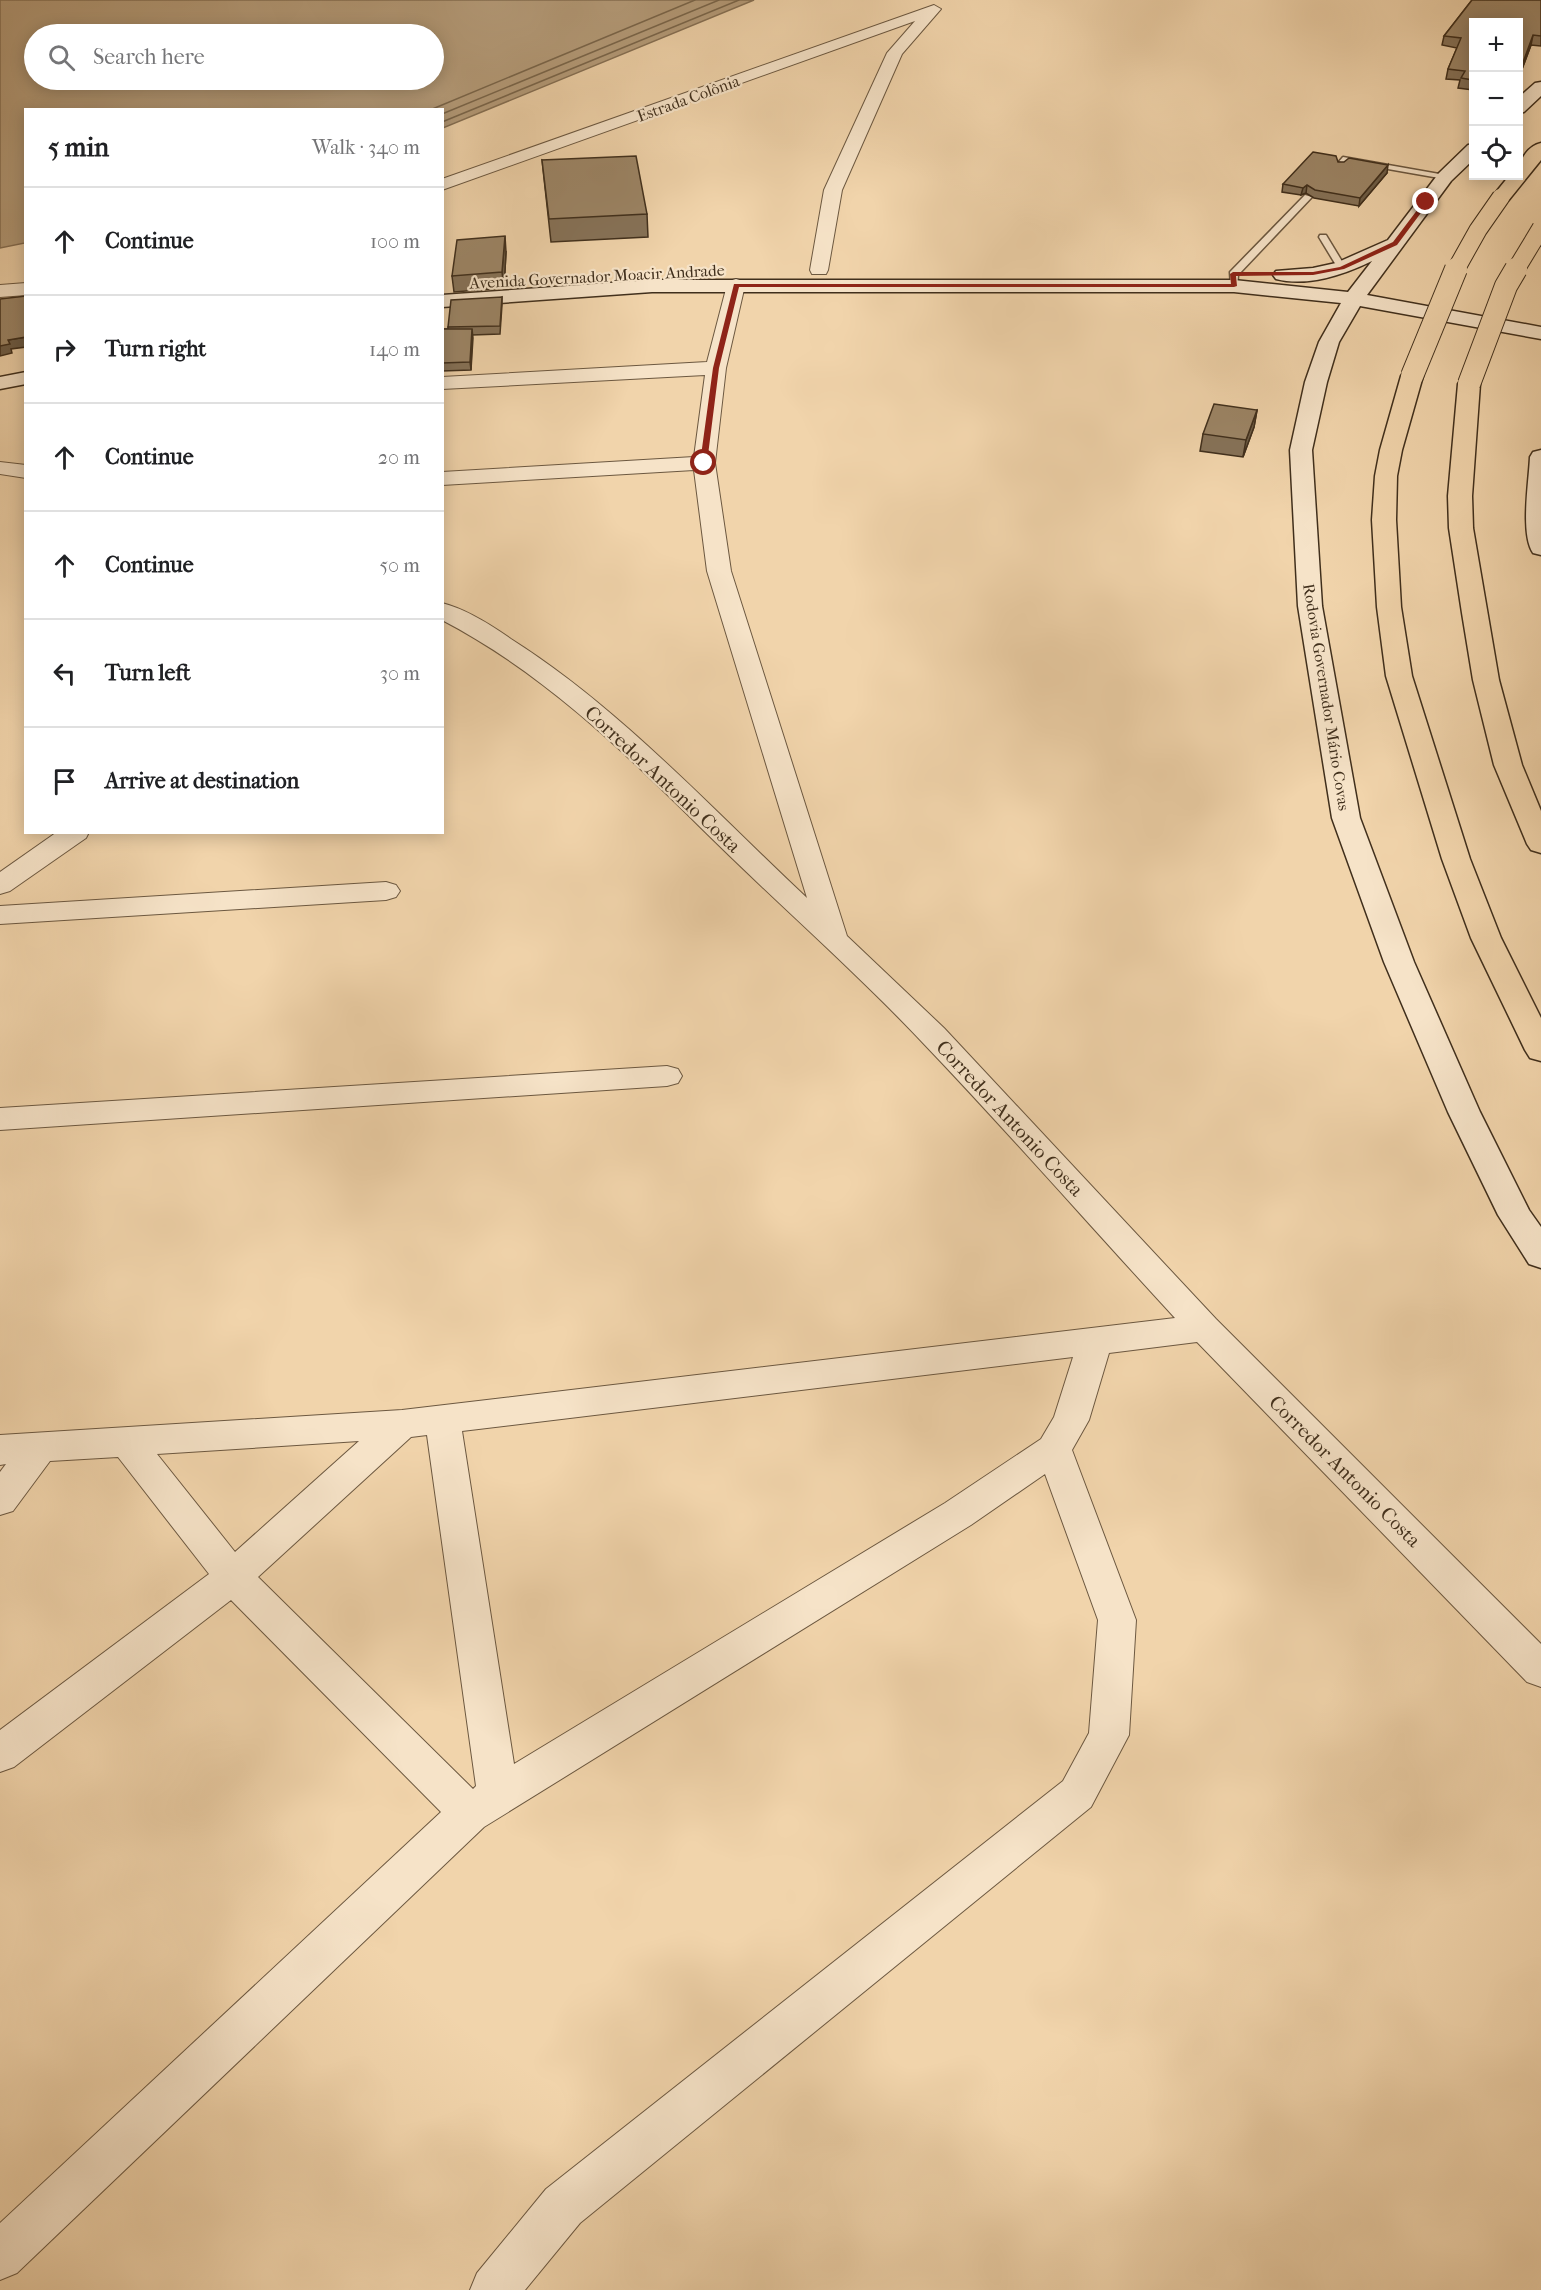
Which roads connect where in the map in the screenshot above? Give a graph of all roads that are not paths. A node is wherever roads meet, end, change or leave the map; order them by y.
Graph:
1 (950, 0) edge
2 (934, 9) junction
3 (1541, 87) edge
4 (1523, 103) edge
5 (1541, 148) edge
6 (1469, 153) edge
7 (1340, 165) edge
8 (1445, 177) junction
9 (444, 184) edge
10 (1308, 197) edge
11 (1541, 228) edge
12 (1323, 237) dead end
13 (1395, 243) junction
14 (1342, 268) junction
15 (819, 270) junction
16 (1234, 280) junction
17 (1271, 282) junction
18 (444, 284) edge
19 (736, 285) junction
20 (24, 289) edge
21 (0, 291) edge
22 (1358, 292) junction
23 (24, 297) edge
24 (0, 300) edge
25 (444, 301) edge
26 (1541, 318) edge
27 (1541, 333) edge
28 (1329, 342) junction
29 (24, 358) edge
30 (0, 363) edge
31 (716, 368) junction
32 (24, 378) edge
33 (0, 383) edge
34 (444, 383) edge
35 (1541, 457) edge
36 (704, 463) junction
37 (0, 468) edge
38 (24, 472) edge
39 (444, 479) edge
40 (1541, 548) edge
41 (444, 611) edge
42 (73, 834) edge
43 (1541, 844) edge
44 (0, 885) edge
45 (386, 891) dead end
46 (0, 915) edge
47 (835, 941) junction
48 (1541, 1050) edge
49 (667, 1076) dead end
50 (0, 1119) edge
51 (1541, 1255) edge
52 (1204, 1328) junction
53 (1096, 1340) junction
54 (442, 1419) junction
55 (402, 1424) junction
56 (126, 1441) junction
57 (40, 1447) junction
58 (1054, 1449) junction
59 (0, 1450) edge
60 (0, 1500) edge
61 (233, 1577) junction
62 (1541, 1670) edge
63 (0, 1755) edge
64 (483, 1804) junction
65 (0, 2256) edge
66 (494, 2290) edge

1 - 2 street
2 - 9 street, Estrada Colônia
2 - 15 street
3 - 4 main road
5 - 48 highway, bridge
6 - 8 main road, Rodovia Governador Mário Covas
7 - 8 lane
8 - 13 main road, Rodovia Governador Mário Covas
10 - 16 lane
11 - 43 highway, bridge
12 - 14 lane
13 - 14 main road
13 - 22 main road, Rodovia Governador Mário Covas
14 - 17 main road
15 - 16 main road, Avenida Governador Moacir Andrade
15 - 18 main road, Avenida Governador Moacir Andrade
16 - 17 main road, Avenida Governador Moacir Andrade
16 - 19 main road, Avenida Governador Moacir Andrade
17 - 22 main road, Avenida Governador Moacir Andrade
17 - 28 main road
19 - 25 main road, Avenida Governador Moacir Andrade
19 - 31 street
20 - 21 street
22 - 26 main road
22 - 27 main road
22 - 28 main road, Rodovia Governador Mário Covas
23 - 24 street
28 - 51 main road, Rodovia Governador Mário Covas
29 - 30 main road
31 - 34 street
31 - 36 street
32 - 33 main road
35 - 40 main road
36 - 39 street
36 - 47 street
37 - 38 street
41 - 47 street, Corredor Antonio Costa
42 - 44 street
45 - 46 street
47 - 52 street, Corredor Antonio Costa
49 - 50 street
52 - 53 street
52 - 62 street, Corredor Antonio Costa
53 - 54 street
53 - 58 street
54 - 55 street
54 - 64 street
55 - 56 street
55 - 61 street
56 - 57 street
56 - 61 street
57 - 59 street
57 - 60 street
58 - 64 street
58 - 66 street
61 - 63 street
61 - 64 street
64 - 65 street

